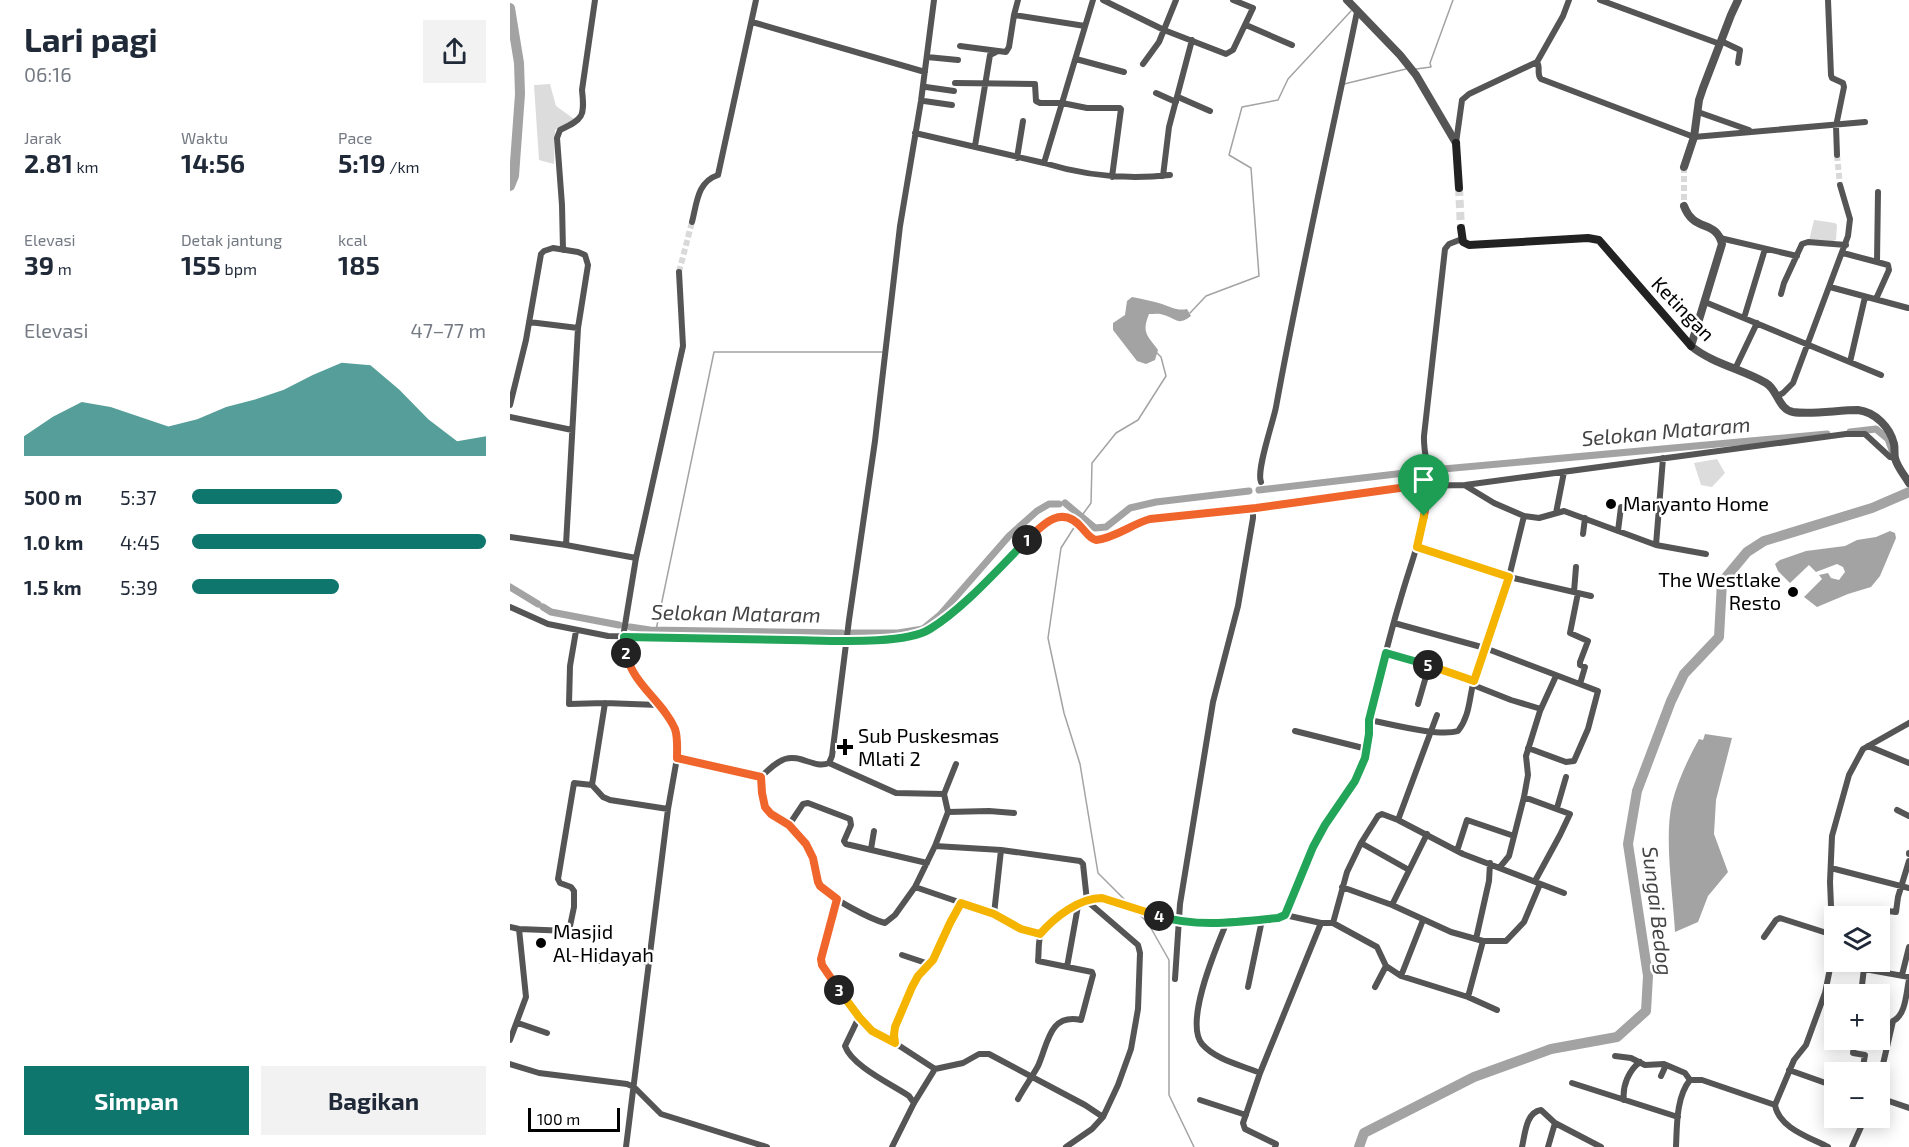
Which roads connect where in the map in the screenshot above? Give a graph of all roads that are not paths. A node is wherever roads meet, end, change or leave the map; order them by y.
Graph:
1 (595, 0) edge
2 (756, 0) edge
3 (934, 0) edge
4 (1018, 0) edge
5 (1094, 0) edge
6 (1102, 0) edge
7 (1176, 0) edge
8 (1233, 0) edge
9 (1257, 0) edge
10 (1347, 0) edge
11 (1569, 0) edge
12 (1600, 0) edge
13 (1738, 0) edge
14 (1828, 0) edge
15 (1253, 8) junction
16 (1357, 12) junction
17 (1014, 15) junction
18 (752, 22) junction
19 (1246, 25) junction
20 (1085, 26) junction
21 (1164, 30) junction
22 (1192, 40) junction
23 (1720, 42) junction
24 (1292, 45) dead end
25 (960, 46) dead end
26 (996, 52) junction
27 (927, 57) junction
28 (1076, 59) junction
29 (958, 60) dead end
30 (1537, 62) junction
31 (1738, 63) dead end
32 (1143, 64) dead end
33 (925, 72) junction
34 (1124, 72) dead end
35 (955, 82) dead end
36 (986, 83) junction
37 (926, 87) dead end
38 (954, 91) dead end
39 (1156, 93) dead end
40 (1177, 100) junction
41 (924, 101) dead end
42 (1062, 103) junction
43 (952, 105) dead end
44 (1210, 111) dead end
45 (1698, 112) junction
46 (1023, 121) dead end
47 (1865, 122) dead end
48 (1836, 126) junction
49 (1753, 131) junction
50 (915, 133) junction
51 (1694, 137) junction
52 (1456, 143) junction
53 (975, 146) junction
54 (1837, 155) tunnel mouth
55 (1017, 158) junction
56 (1044, 163) junction
57 (1684, 168) tunnel mouth
58 (1163, 176) junction
59 (1170, 176) dead end
60 (1112, 177) junction
61 (1840, 185) tunnel mouth
62 (1459, 188) tunnel mouth
63 (1878, 192) dead end
64 (1684, 206) tunnel mouth
65 (692, 222) tunnel mouth
66 (1461, 228) tunnel mouth
67 (1720, 238) junction
68 (1462, 239) junction
69 (1846, 245) junction
70 (1766, 249) junction
71 (563, 250) junction
72 (1843, 253) junction
73 (1797, 256) junction
74 (1877, 262) junction
75 (679, 272) tunnel mouth
76 (1830, 287) junction
77 (1781, 294) dead end
78 (1866, 297) junction
79 (1876, 299) junction
80 (1706, 302) junction
81 (1908, 308) edge
82 (1744, 318) junction
83 (529, 322) junction
84 (1756, 323) junction
85 (578, 328) junction
86 (1808, 343) junction
87 (1691, 346) junction
88 (1851, 362) junction
89 (1735, 369) junction
90 (1881, 375) dead end
91 (1777, 396) junction
92 (510, 405) edge
93 (510, 417) edge
94 (572, 430) junction
95 (1663, 458) junction
96 (1896, 460) junction
97 (1564, 472) junction
98 (1261, 482) dead end
99 (1909, 483) edge
100 (1429, 484) junction
101 (1465, 485) junction
102 (1622, 507) dead end
103 (1253, 508) junction
104 (1556, 513) junction
105 (1524, 516) junction
106 (1585, 518) junction
107 (1618, 531) junction
108 (1583, 534) dead end
109 (511, 535) edge
110 (566, 545) junction
111 (1656, 545) junction
112 (1417, 547) junction
113 (1706, 554) dead end
114 (636, 558) junction
115 (1576, 567) dead end
116 (1509, 577) junction
117 (1576, 593) junction
118 (1591, 596) dead end
119 (510, 606) edge
120 (1394, 623) junction
121 (576, 631) junction
122 (624, 634) junction
123 (847, 637) junction
124 (1485, 648) junction
125 (1386, 653) junction
126 (1429, 666) junction
127 (1556, 676) junction
128 (1473, 683) junction
129 (1580, 684) junction
130 (605, 703) junction
131 (1418, 704) dead end
132 (658, 705) junction
133 (1541, 709) junction
134 (1437, 715) dead end
135 (1369, 720) junction
136 (1909, 723) edge
137 (1295, 731) dead end
138 (1431, 731) junction
139 (1868, 746) junction
140 (1367, 748) junction
141 (1528, 748) junction
142 (677, 758) junction
143 (829, 763) junction
144 (1909, 763) edge
145 (956, 764) dead end
146 (761, 777) junction
147 (1566, 777) dead end
148 (592, 785) junction
149 (944, 794) junction
150 (1524, 797) junction
151 (1557, 808) junction
152 (668, 809) junction
153 (1897, 810) dead end
154 (948, 812) junction
155 (1014, 813) dead end
156 (1908, 813) edge
157 (1398, 820) junction
158 (789, 825) junction
159 (874, 831) dead end
160 (1426, 834) junction
161 (1514, 836) junction
162 (1361, 843) junction
163 (935, 846) junction
164 (871, 849) junction
165 (1001, 850) junction
166 (1457, 851) junction
167 (1909, 861) edge
168 (927, 863) junction
169 (1490, 863) junction
170 (1500, 867) junction
171 (1831, 868) junction
172 (1409, 870) junction
173 (1538, 883) junction
174 (1901, 886) junction
175 (915, 887) junction
176 (1342, 887) junction
177 (1909, 888) edge
178 (1564, 893) dead end
179 (837, 899) junction
180 (1087, 901) junction
181 (961, 903) junction
182 (1392, 905) junction
183 (1078, 906) junction
184 (1831, 906) edge
185 (1890, 911) edge
186 (994, 914) junction
187 (1285, 915) junction
188 (1262, 920) junction
189 (1423, 920) junction
190 (1179, 922) junction
191 (1321, 923) junction
192 (1333, 923) junction
193 (1226, 924) junction
194 (510, 927) edge
195 (519, 929) junction
196 (1824, 932) edge
197 (1040, 934) junction
198 (1764, 937) dead end
199 (1479, 940) junction
200 (1909, 947) edge
201 (902, 955) dead end
202 (594, 961) dead end
203 (649, 962) junction
204 (929, 964) junction
205 (1386, 966) junction
206 (1067, 968) junction
207 (1829, 972) edge
208 (1889, 972) edge
209 (1401, 976) junction
210 (1907, 977) edge
211 (1175, 979) dead end
212 (1248, 987) dead end
213 (1375, 987) dead end
214 (1468, 998) junction
215 (1497, 1010) dead end
216 (859, 1017) junction
217 (518, 1023) junction
218 (547, 1033) dead end
219 (510, 1040) edge
220 (895, 1043) junction
221 (1853, 1050) edge
222 (1615, 1056) dead end
223 (1640, 1062) junction
224 (1864, 1062) edge
225 (1883, 1062) edge
226 (510, 1064) edge
227 (1666, 1065) junction
228 (935, 1069) junction
229 (1789, 1070) junction
230 (1260, 1073) junction
231 (1032, 1076) junction
232 (1661, 1076) dead end
233 (1690, 1080) junction
234 (1824, 1082) edge
235 (1572, 1083) dead end
236 (634, 1087) junction
237 (1018, 1099) dead end
238 (1200, 1100) dead end
239 (1624, 1100) junction
240 (1890, 1101) edge
241 (914, 1103) junction
242 (1775, 1105) junction
243 (1909, 1107) edge
244 (1100, 1115) junction
245 (1245, 1115) junction
246 (1678, 1117) junction
247 (1555, 1123) junction
248 (1861, 1128) edge
249 (1276, 1146) edge
250 (626, 1147) edge
251 (767, 1147) edge
252 (892, 1147) edge
253 (1066, 1147) edge
254 (1284, 1147) edge
255 (1522, 1147) edge
256 (1548, 1147) edge
257 (1601, 1147) edge
258 (1676, 1147) edge
259 (1828, 1147) edge
260 (1852, 1147) edge

1 - 71 street
2 - 18 street
3 - 27 street
4 - 17 street
5 - 20 street
6 - 21 street
7 - 21 street
8 - 15 street
9 - 15 street
10 - 16 street
11 - 30 street
12 - 23 street
13 - 23 street
14 - 48 street
15 - 19 street
16 - 52 street
16 - 98 street
17 - 20 street
17 - 26 street
18 - 33 street
18 - 65 street
19 - 22 street
19 - 24 street
20 - 28 street
21 - 22 street
21 - 32 street
22 - 40 street
23 - 31 street
23 - 45 street
25 - 26 street
26 - 36 street
27 - 29 street
27 - 33 street
28 - 34 street
28 - 42 street
30 - 51 street
30 - 52 street
33 - 50 street
35 - 36 street
36 - 42 street
36 - 53 street
37 - 38 street
39 - 40 street
40 - 44 street
40 - 58 street
41 - 43 street
42 - 56 street
42 - 60 street
45 - 49 street
45 - 51 street
46 - 55 street
47 - 48 street
48 - 49 street
48 - 54 street
49 - 51 street
50 - 53 street
50 - 123 street
51 - 57 street
52 - 62 main road
53 - 55 street
55 - 56 street
56 - 60 street
58 - 59 street
58 - 60 street
61 - 69 street
63 - 74 street
64 - 67 street
66 - 68 main road
67 - 70 street
67 - 80 street
68 - 87 main road, Ketingan
68 - 100 street
69 - 72 street
69 - 73 street
70 - 73 street
70 - 82 street
71 - 83 street
71 - 85 street
72 - 74 street
72 - 76 street
73 - 77 street
74 - 79 street
75 - 114 street
76 - 78 street
76 - 86 street
78 - 79 street
78 - 88 street
79 - 81 street
80 - 82 street
80 - 87 street
82 - 84 street
83 - 85 street
83 - 92 street
84 - 86 street
84 - 89 street
85 - 94 street
86 - 88 street
86 - 91 street
87 - 89 street, Ketingan
88 - 90 street
89 - 91 street, Ketingan
91 - 96 street, Ketingan
93 - 94 street
94 - 110 street
95 - 96 street
95 - 97 street
95 - 111 street
96 - 99 street, Ketingan
97 - 101 street
97 - 104 street
100 - 101 street
100 - 103 street
100 - 112 street
101 - 105 street
102 - 107 street
103 - 123 street
103 - 190 street
104 - 105 street
104 - 106 street
105 - 116 street
106 - 107 street
106 - 108 street
107 - 111 street
109 - 110 street
110 - 114 street
111 - 113 street
112 - 116 street
112 - 120 street
114 - 122 street
115 - 117 street
116 - 117 street
116 - 124 street
117 - 118 street
117 - 129 street
119 - 121 street
120 - 124 street
120 - 125 street
121 - 122 street
121 - 130 street
122 - 123 street
122 - 132 street
123 - 143 street
124 - 127 street
124 - 128 street
125 - 126 street
125 - 135 street
126 - 128 street
126 - 131 street
127 - 129 street
127 - 133 street
128 - 133 street
128 - 138 street
129 - 141 street
130 - 132 street
130 - 148 street
132 - 142 street
133 - 141 street
134 - 138 street
135 - 138 street
135 - 140 street
136 - 139 street
137 - 140 street
138 - 157 street
139 - 144 street
139 - 171 street
140 - 187 street
141 - 150 street
142 - 146 street
142 - 152 street
143 - 146 street
143 - 149 street
145 - 149 street
146 - 158 street
147 - 151 street
148 - 152 street
148 - 195 street
149 - 154 street
150 - 151 street
150 - 161 street
151 - 173 street
152 - 203 street
153 - 156 street
154 - 155 street
154 - 163 street
157 - 160 street
157 - 162 street
158 - 164 street
158 - 179 street
159 - 164 street
160 - 166 street
160 - 172 street
161 - 166 street
161 - 170 street
162 - 172 street
162 - 176 street
163 - 165 street
163 - 168 street
164 - 168 street
165 - 180 street
165 - 186 street
166 - 169 street
167 - 174 street
168 - 175 street
169 - 170 street
169 - 199 street
170 - 173 street
171 - 174 street
171 - 184 street
172 - 182 street
173 - 178 street
173 - 199 street
174 - 177 street
174 - 185 street
175 - 179 street
175 - 181 street
176 - 182 street
176 - 192 street
179 - 216 street
180 - 183 street
180 - 190 street
180 - 244 street
181 - 186 street
181 - 204 street
182 - 189 street
183 - 197 street
183 - 206 street
186 - 197 street
187 - 188 street
187 - 191 street
188 - 193 street
188 - 212 street
189 - 199 street
189 - 209 street
190 - 193 street
190 - 211 street
191 - 192 street
191 - 230 street
192 - 205 street
193 - 230 street
194 - 195 street
195 - 217 street
196 - 198 street
197 - 206 street
199 - 214 street
200 - 210 street
201 - 204 street
202 - 203 street
203 - 236 street
204 - 220 street
205 - 209 street
205 - 213 street
206 - 231 street
207 - 229 street
208 - 210 street
209 - 214 street
210 - 225 street
214 - 215 street
216 - 220 street
216 - 241 street
217 - 218 street
217 - 219 street
220 - 228 street
221 - 224 street
222 - 223 street
223 - 227 street
223 - 239 street
226 - 236 street
227 - 232 street
227 - 233 street
228 - 231 street
228 - 241 street
229 - 234 street
229 - 242 street
230 - 245 street
231 - 237 street
231 - 244 street
233 - 242 street
233 - 246 street
235 - 239 street
236 - 250 street
236 - 251 street
238 - 245 street
239 - 246 street
240 - 243 street
241 - 252 street
242 - 259 street
244 - 253 street
245 - 249 street
246 - 258 street
247 - 255 street
247 - 256 street
247 - 257 street
248 - 260 street
249 - 254 street

